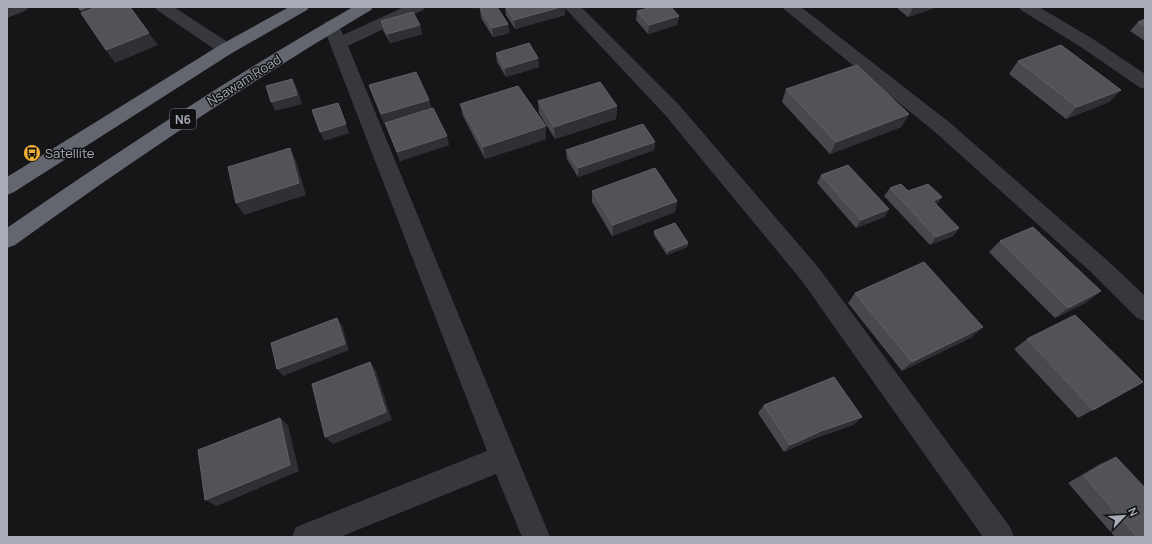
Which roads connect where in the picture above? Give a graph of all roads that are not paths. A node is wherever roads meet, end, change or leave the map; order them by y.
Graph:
1 (20, 7) edge
2 (163, 7) edge
3 (301, 7) edge
4 (365, 7) edge
5 (417, 7) edge
6 (572, 7) edge
7 (791, 7) edge
8 (1027, 7) edge
9 (7, 13) edge
10 (335, 35) junction
11 (226, 49) junction
12 (1145, 83) edge
13 (7, 187) edge
14 (7, 240) edge
15 (1145, 311) edge
16 (503, 458) junction
17 (306, 537) edge
18 (536, 537) edge
19 (1000, 537) edge

1 - 9 street
2 - 11 street
3 - 11 highway
4 - 10 highway, Nsawam Road / N6
5 - 10 street
6 - 19 street
7 - 15 street
8 - 12 street
10 - 14 highway, Nsawam Road / N6
10 - 16 street
11 - 13 highway
16 - 17 street
16 - 18 street

